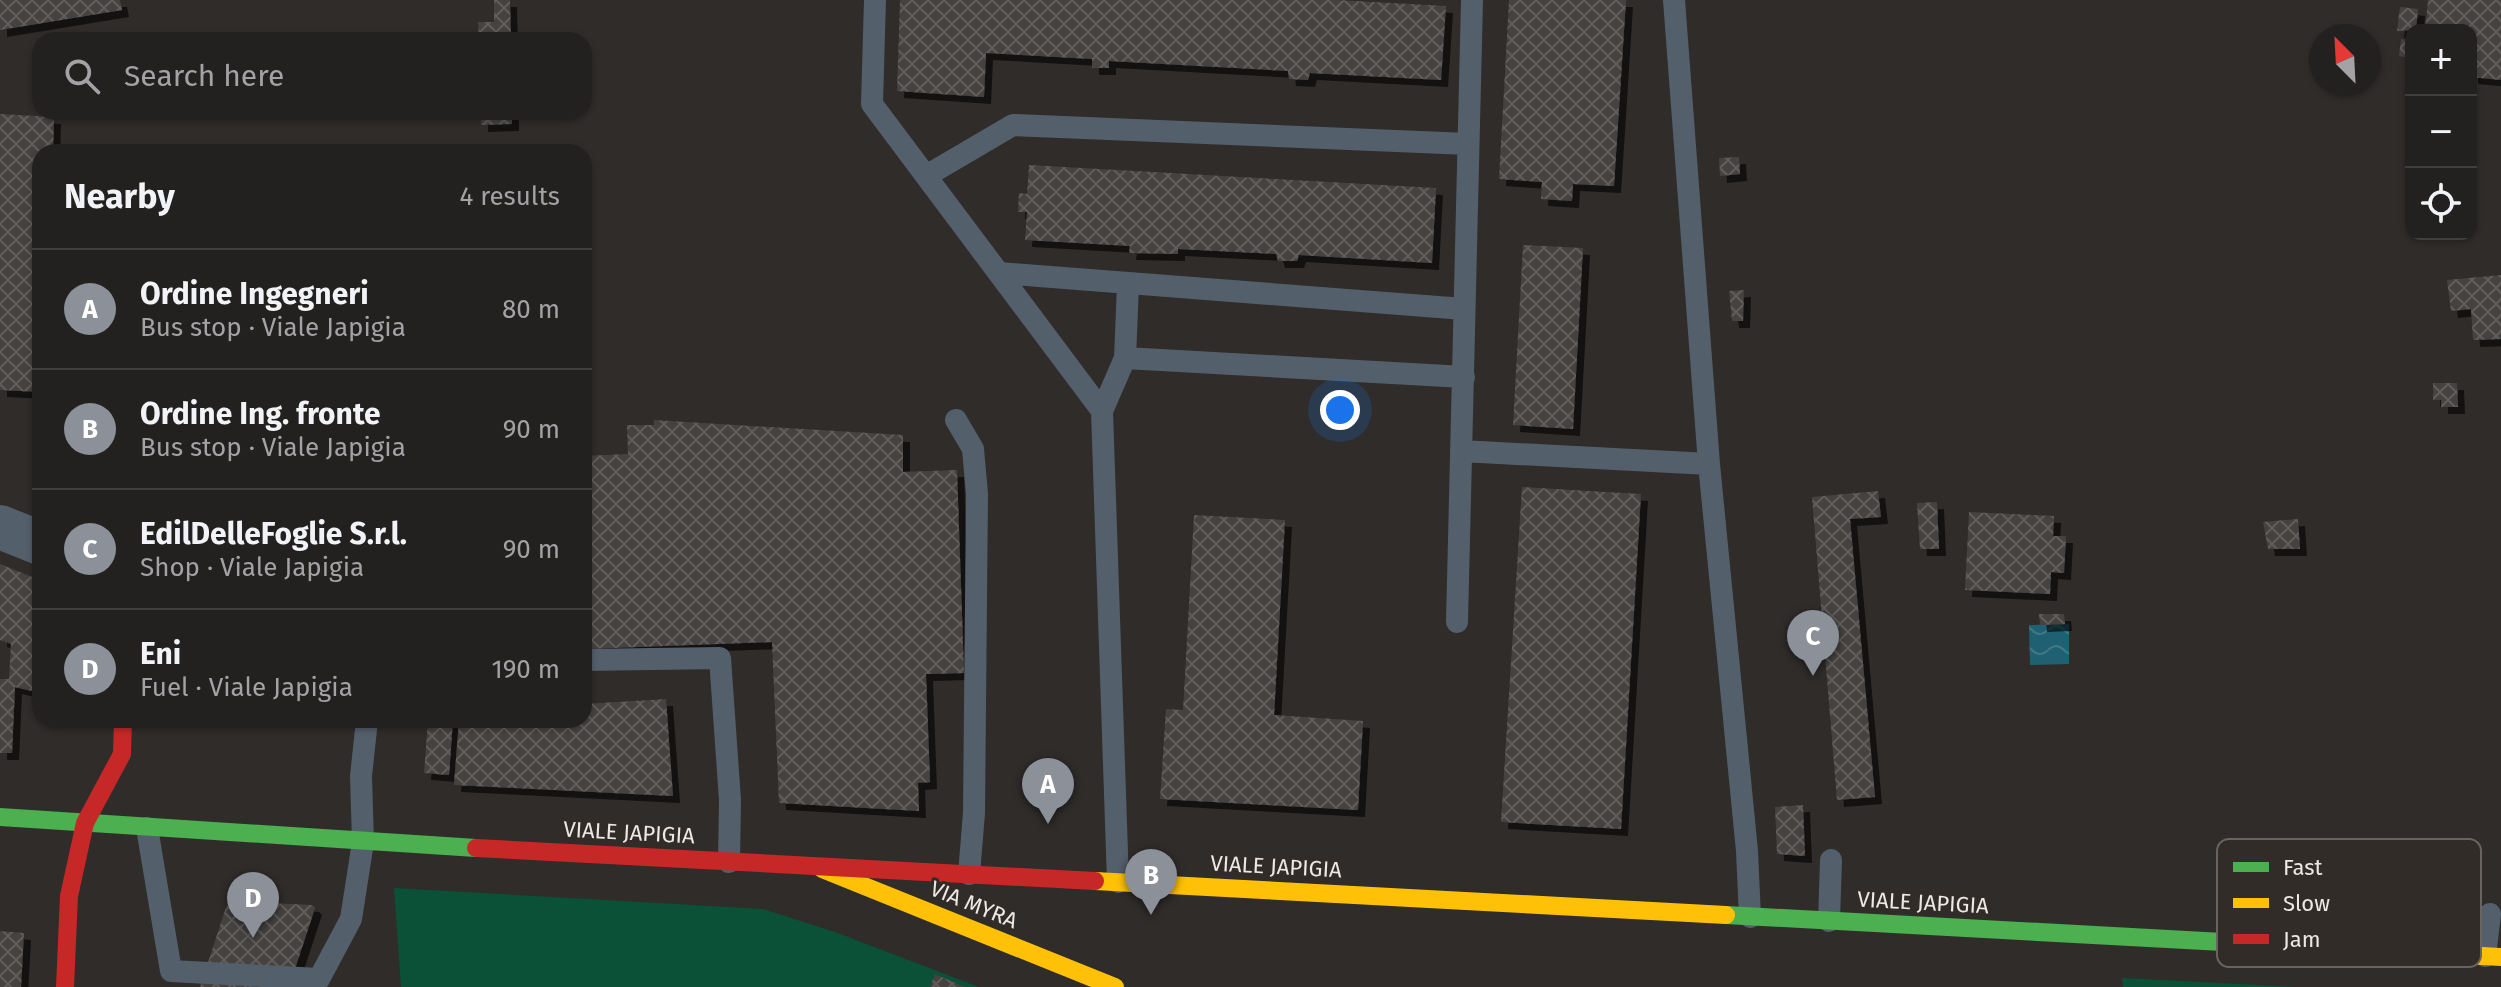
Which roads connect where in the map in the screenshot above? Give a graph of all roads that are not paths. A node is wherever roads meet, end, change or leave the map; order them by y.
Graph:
1 (875, 0) edge
2 (1472, 0) edge
3 (1674, 0) edge
4 (1468, 144) junction
5 (926, 176) junction
6 (999, 273) junction
7 (1128, 285) junction
8 (1464, 309) junction
9 (1125, 358) junction
10 (1464, 377) junction
11 (1102, 411) junction
12 (956, 420) dead end
13 (1461, 451) junction
14 (1709, 464) junction
15 (0, 527) edge
16 (32, 540) edge
17 (1457, 622) dead end
18 (592, 660) edge
19 (123, 728) edge
20 (366, 728) edge
21 (0, 817) edge
22 (85, 823) junction
23 (147, 828) junction
24 (363, 842) junction
25 (1831, 860) dead end
26 (729, 862) junction
27 (816, 866) junction
28 (969, 874) junction
29 (1118, 882) junction
30 (2490, 914) dead end
31 (1750, 917) junction
32 (1829, 921) junction
33 (2217, 942) edge
34 (2493, 956) edge
35 (65, 987) edge
36 (1115, 987) edge

1 - 5 lane
2 - 4 lane
3 - 14 lane
4 - 5 lane
4 - 8 lane
5 - 6 lane
6 - 7 lane
6 - 11 lane
7 - 8 lane
7 - 9 lane
8 - 10 lane
9 - 10 lane
9 - 11 lane
10 - 13 lane
11 - 29 lane
12 - 28 lane
13 - 14 lane
13 - 17 lane
14 - 31 lane
15 - 16 street
18 - 26 lane
19 - 22 main road
20 - 24 lane
21 - 22 main road, VIALE JAPIGIA
22 - 23 main road, VIALE JAPIGIA
22 - 35 main road
23 - 24 main road, VIALE JAPIGIA
23 - 24 lane
24 - 26 main road, VIALE JAPIGIA
25 - 32 lane
26 - 27 main road, VIALE JAPIGIA
27 - 28 main road, VIALE JAPIGIA
27 - 36 main road, VIA MYRA
28 - 29 main road, VIALE JAPIGIA
29 - 31 main road, VIALE JAPIGIA
30 - 34 lane
31 - 32 main road, VIALE JAPIGIA
32 - 33 main road, VIALE JAPIGIA

